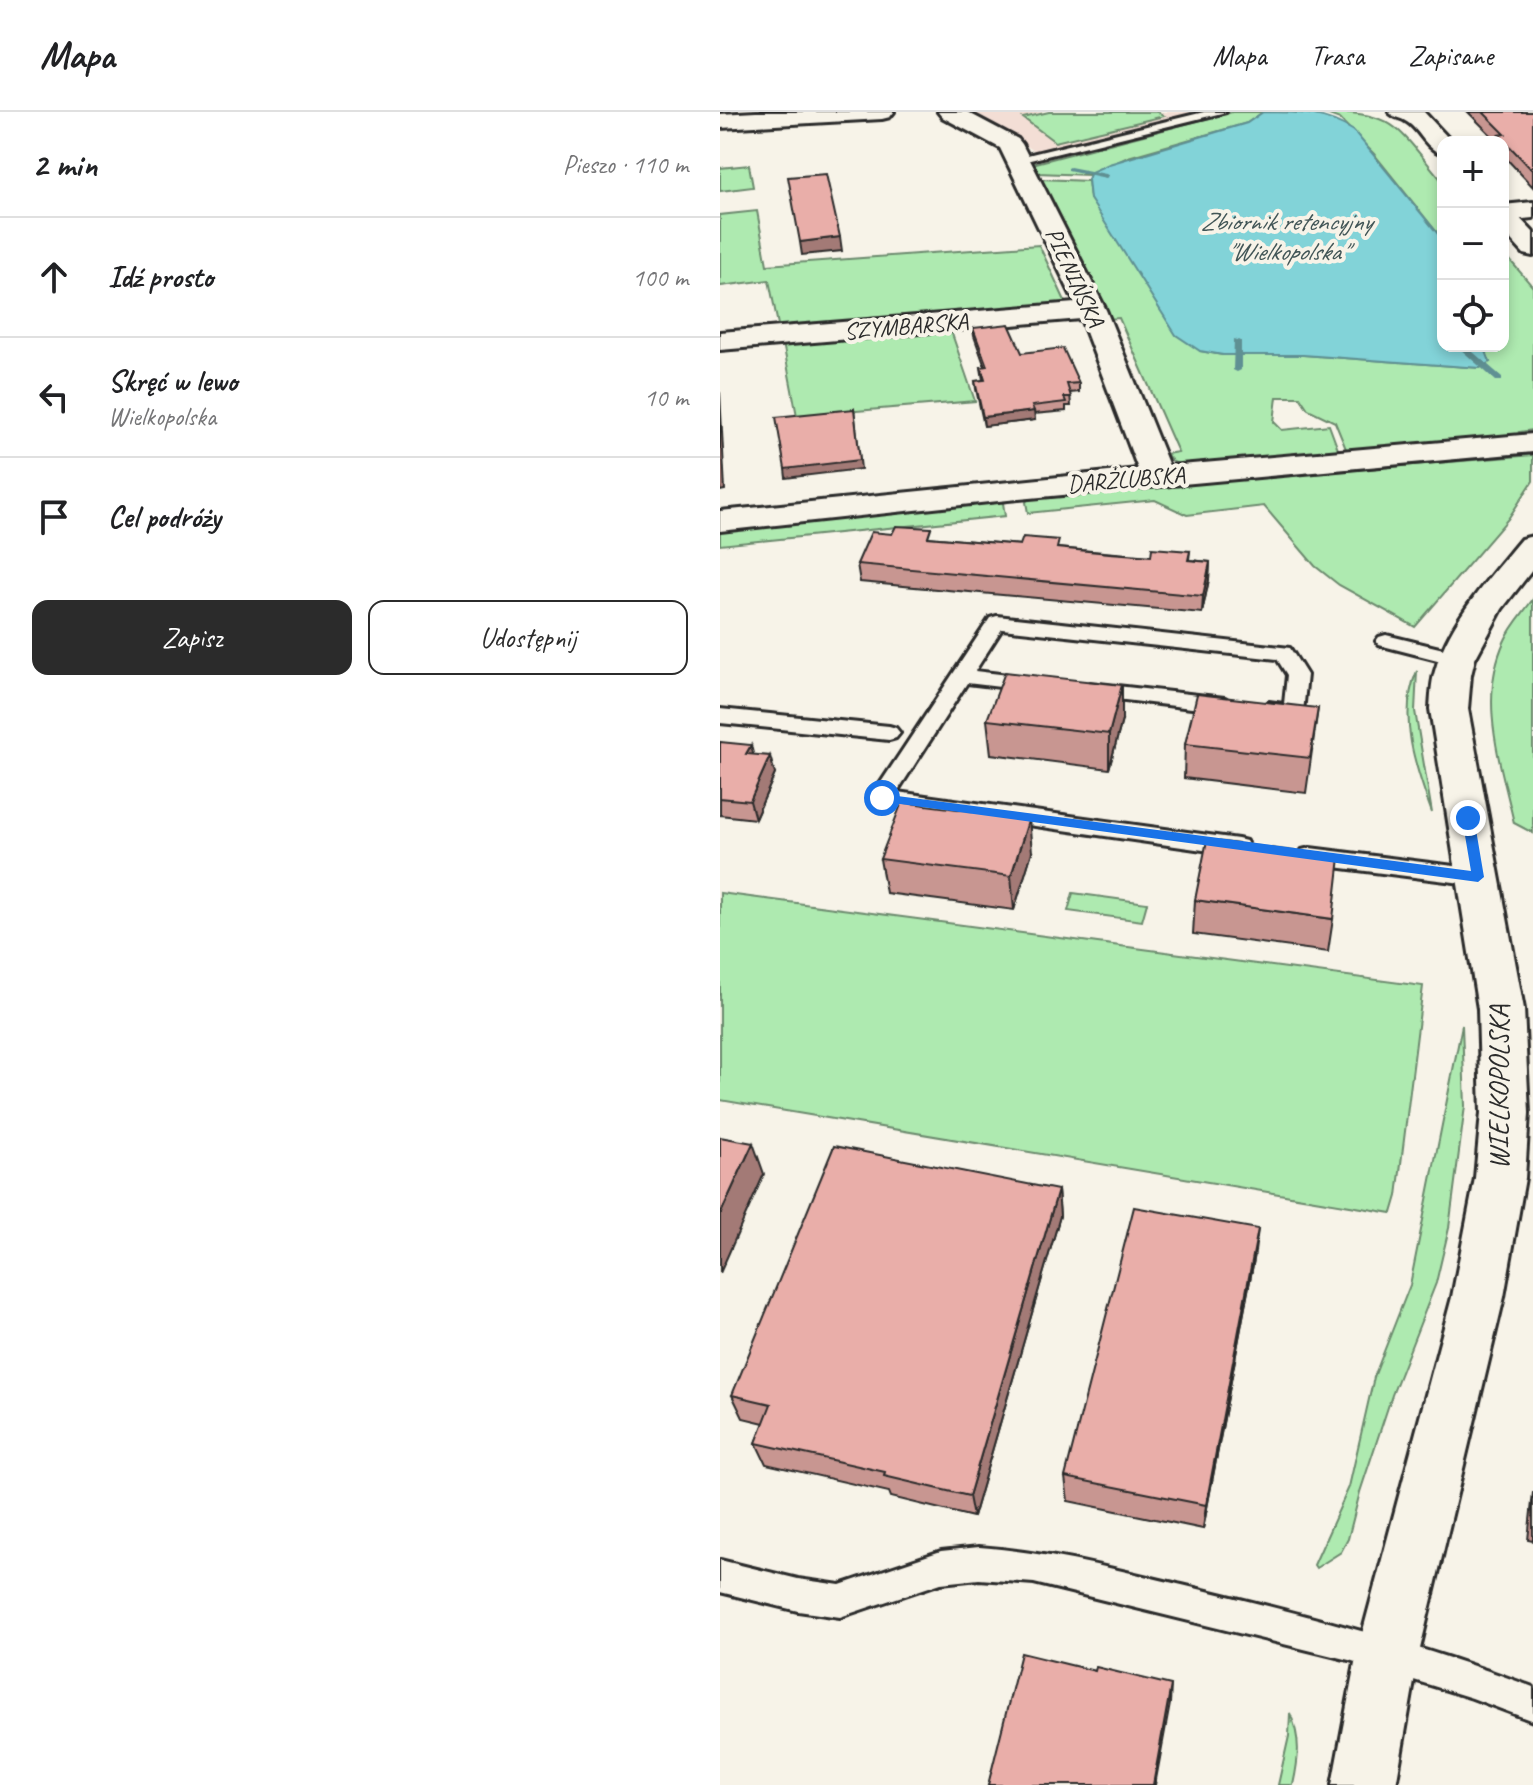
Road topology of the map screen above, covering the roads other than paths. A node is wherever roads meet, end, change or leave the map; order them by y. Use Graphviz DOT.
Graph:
graph roads {
  1 [pos="882,112"];
  2 [pos="950,112"];
  3 [pos="1220,112"];
  4 [pos="1448,112"];
  5 [pos="1408,114"];
  6 [pos="720,121"];
  7 [pos="1437,141"];
  8 [pos="1018,159"];
  9 [pos="1533,210"];
  10 [pos="1509,213"];
  11 [pos="1509,221"];
  12 [pos="1533,248"];
  13 [pos="1092,310"];
  14 [pos="720,341"];
  15 [pos="1533,443"];
  16 [pos="1157,476"];
  17 [pos="720,521"];
  18 [pos="1533,546"];
  19 [pos="1386,641"];
  20 [pos="1457,659"];
  21 [pos="962,676"];
  22 [pos="720,716"];
  23 [pos="889,733"];
  24 [pos="1478,877"];
  25 [pos="720,1576"];
  26 [pos="1388,1653"];
  27 [pos="1533,1704"];
  28 [pos="1364,1785"];
  1 -- 6 [label="street"];
  2 -- 8 [label="street, PIENIŃSKA"];
  3 -- 8 [label="lane"];
  4 -- 5 [label="street"];
  5 -- 7 [label="street"];
  8 -- 13 [label="street, PIENIŃSKA"];
  9 -- 10 [label="street"];
  11 -- 12 [label="street"];
  13 -- 14 [label="street, SZYMBARSKA"];
  13 -- 16 [label="street, PIENIŃSKA"];
  15 -- 16 [label="street, DARŻLUBSKA"];
  16 -- 17 [label="street, DARŻLUBSKA"];
  18 -- 20 [label="street, WIELKOPOLSKA"];
  19 -- 20 [label="lane"];
  20 -- 24 [label="street, WIELKOPOLSKA"];
  21 -- 21 [label="lane"];
  21 -- 24 [label="lane"];
  22 -- 23 [label="lane"];
  24 -- 26 [label="street, WIELKOPOLSKA"];
  25 -- 26 [label="lane"];
  26 -- 27 [label="lane"];
  26 -- 28 [label="street, WIELKOPOLSKA"];
}
